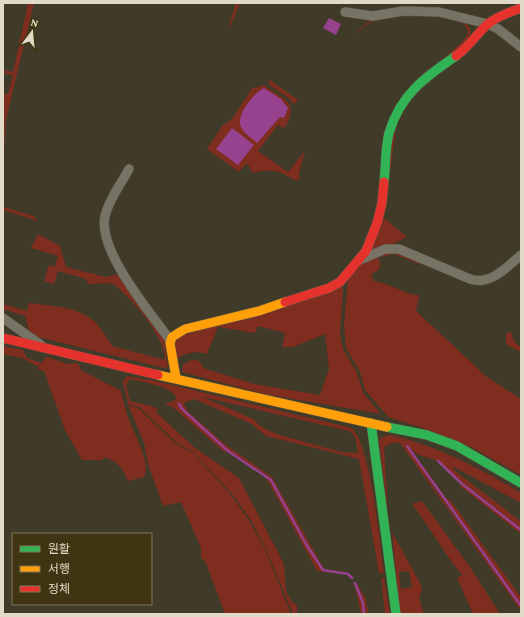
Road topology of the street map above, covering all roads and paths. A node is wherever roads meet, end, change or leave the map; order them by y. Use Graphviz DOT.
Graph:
graph roads {
  1 [pos="521,8"];
  2 [pos="345,12"];
  3 [pos="488,24"];
  4 [pos="521,46"];
  5 [pos="129,170"];
  6 [pos="521,255"];
  7 [pos="359,260"];
  8 [pos="3,318"];
  9 [pos="3,338"];
  10 [pos="170,340"];
  11 [pos="47,349"];
  12 [pos="176,378"];
  13 [pos="371,424"];
  14 [pos="521,483"];
  15 [pos="396,614"];
  1 -- 3 [label="street"];
  2 -- 3 [label="street"];
  3 -- 4 [label="street"];
  3 -- 7 [label="street"];
  5 -- 10 [label="street"];
  6 -- 7 [label="street"];
  7 -- 10 [label="street"];
  8 -- 11 [label="street"];
  9 -- 11 [label="street"];
  10 -- 12 [label="street"];
  11 -- 12 [label="street"];
  12 -- 13 [label="street"];
  13 -- 14 [label="street"];
  13 -- 15 [label="street"];
}
